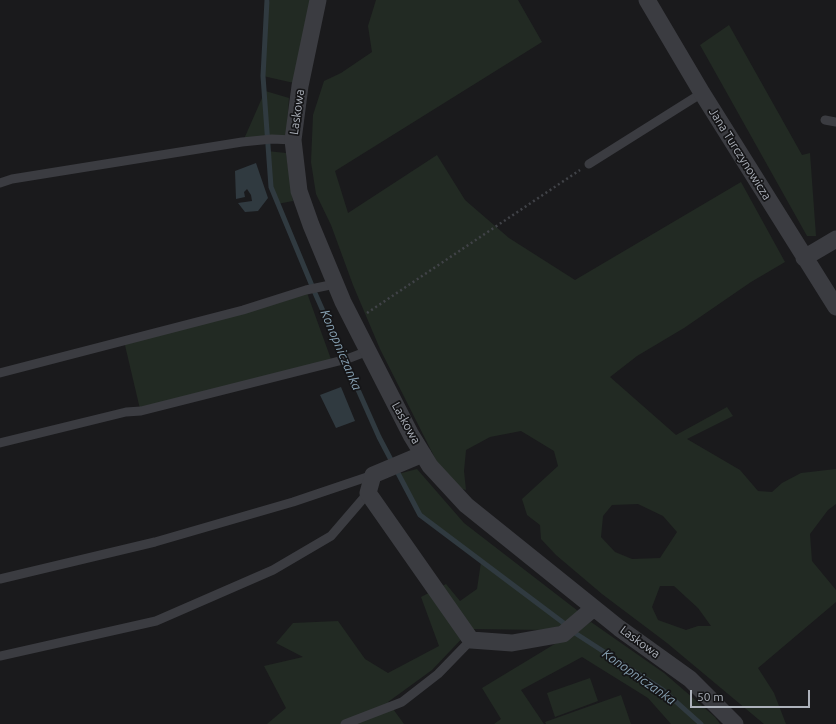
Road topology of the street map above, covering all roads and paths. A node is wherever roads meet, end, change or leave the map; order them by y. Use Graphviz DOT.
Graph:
graph roads {
  1 [pos="318,0"];
  2 [pos="647,0"];
  3 [pos="702,93"];
  4 [pos="825,120"];
  5 [pos="836,122"];
  6 [pos="293,140"];
  7 [pos="590,164"];
  8 [pos="0,183"];
  9 [pos="836,239"];
  10 [pos="804,258"];
  11 [pos="335,284"];
  12 [pos="836,307"];
  13 [pos="353,322"];
  14 [pos="368,352"];
  15 [pos="0,373"];
  16 [pos="0,443"];
  17 [pos="423,454"];
  18 [pos="373,475"];
  19 [pos="368,493"];
  20 [pos="0,579"];
  21 [pos="591,606"];
  22 [pos="471,640"];
  23 [pos="0,656"];
  24 [pos="345,724"];
  25 [pos="735,724"];
  1 -- 6 [label="street, Laskowa"];
  2 -- 3 [label="street, Jana Turczynowicza"];
  3 -- 7 [label="lane"];
  3 -- 10 [label="street, Jana Turczynowicza"];
  4 -- 5 [label="lane"];
  6 -- 8 [label="lane"];
  6 -- 11 [label="street, Laskowa"];
  7 -- 13 [label="path"];
  9 -- 10 [label="street"];
  10 -- 12 [label="street, Jana Turczynowicza"];
  11 -- 13 [label="street, Laskowa"];
  11 -- 15 [label="lane"];
  13 -- 14 [label="street, Laskowa"];
  14 -- 16 [label="lane"];
  14 -- 17 [label="street, Laskowa"];
  17 -- 18 [label="street"];
  17 -- 21 [label="street, Laskowa"];
  18 -- 19 [label="street"];
  18 -- 20 [label="lane"];
  19 -- 22 [label="street"];
  19 -- 23 [label="lane"];
  21 -- 22 [label="street"];
  21 -- 25 [label="street, Laskowa"];
  22 -- 24 [label="lane"];
}
